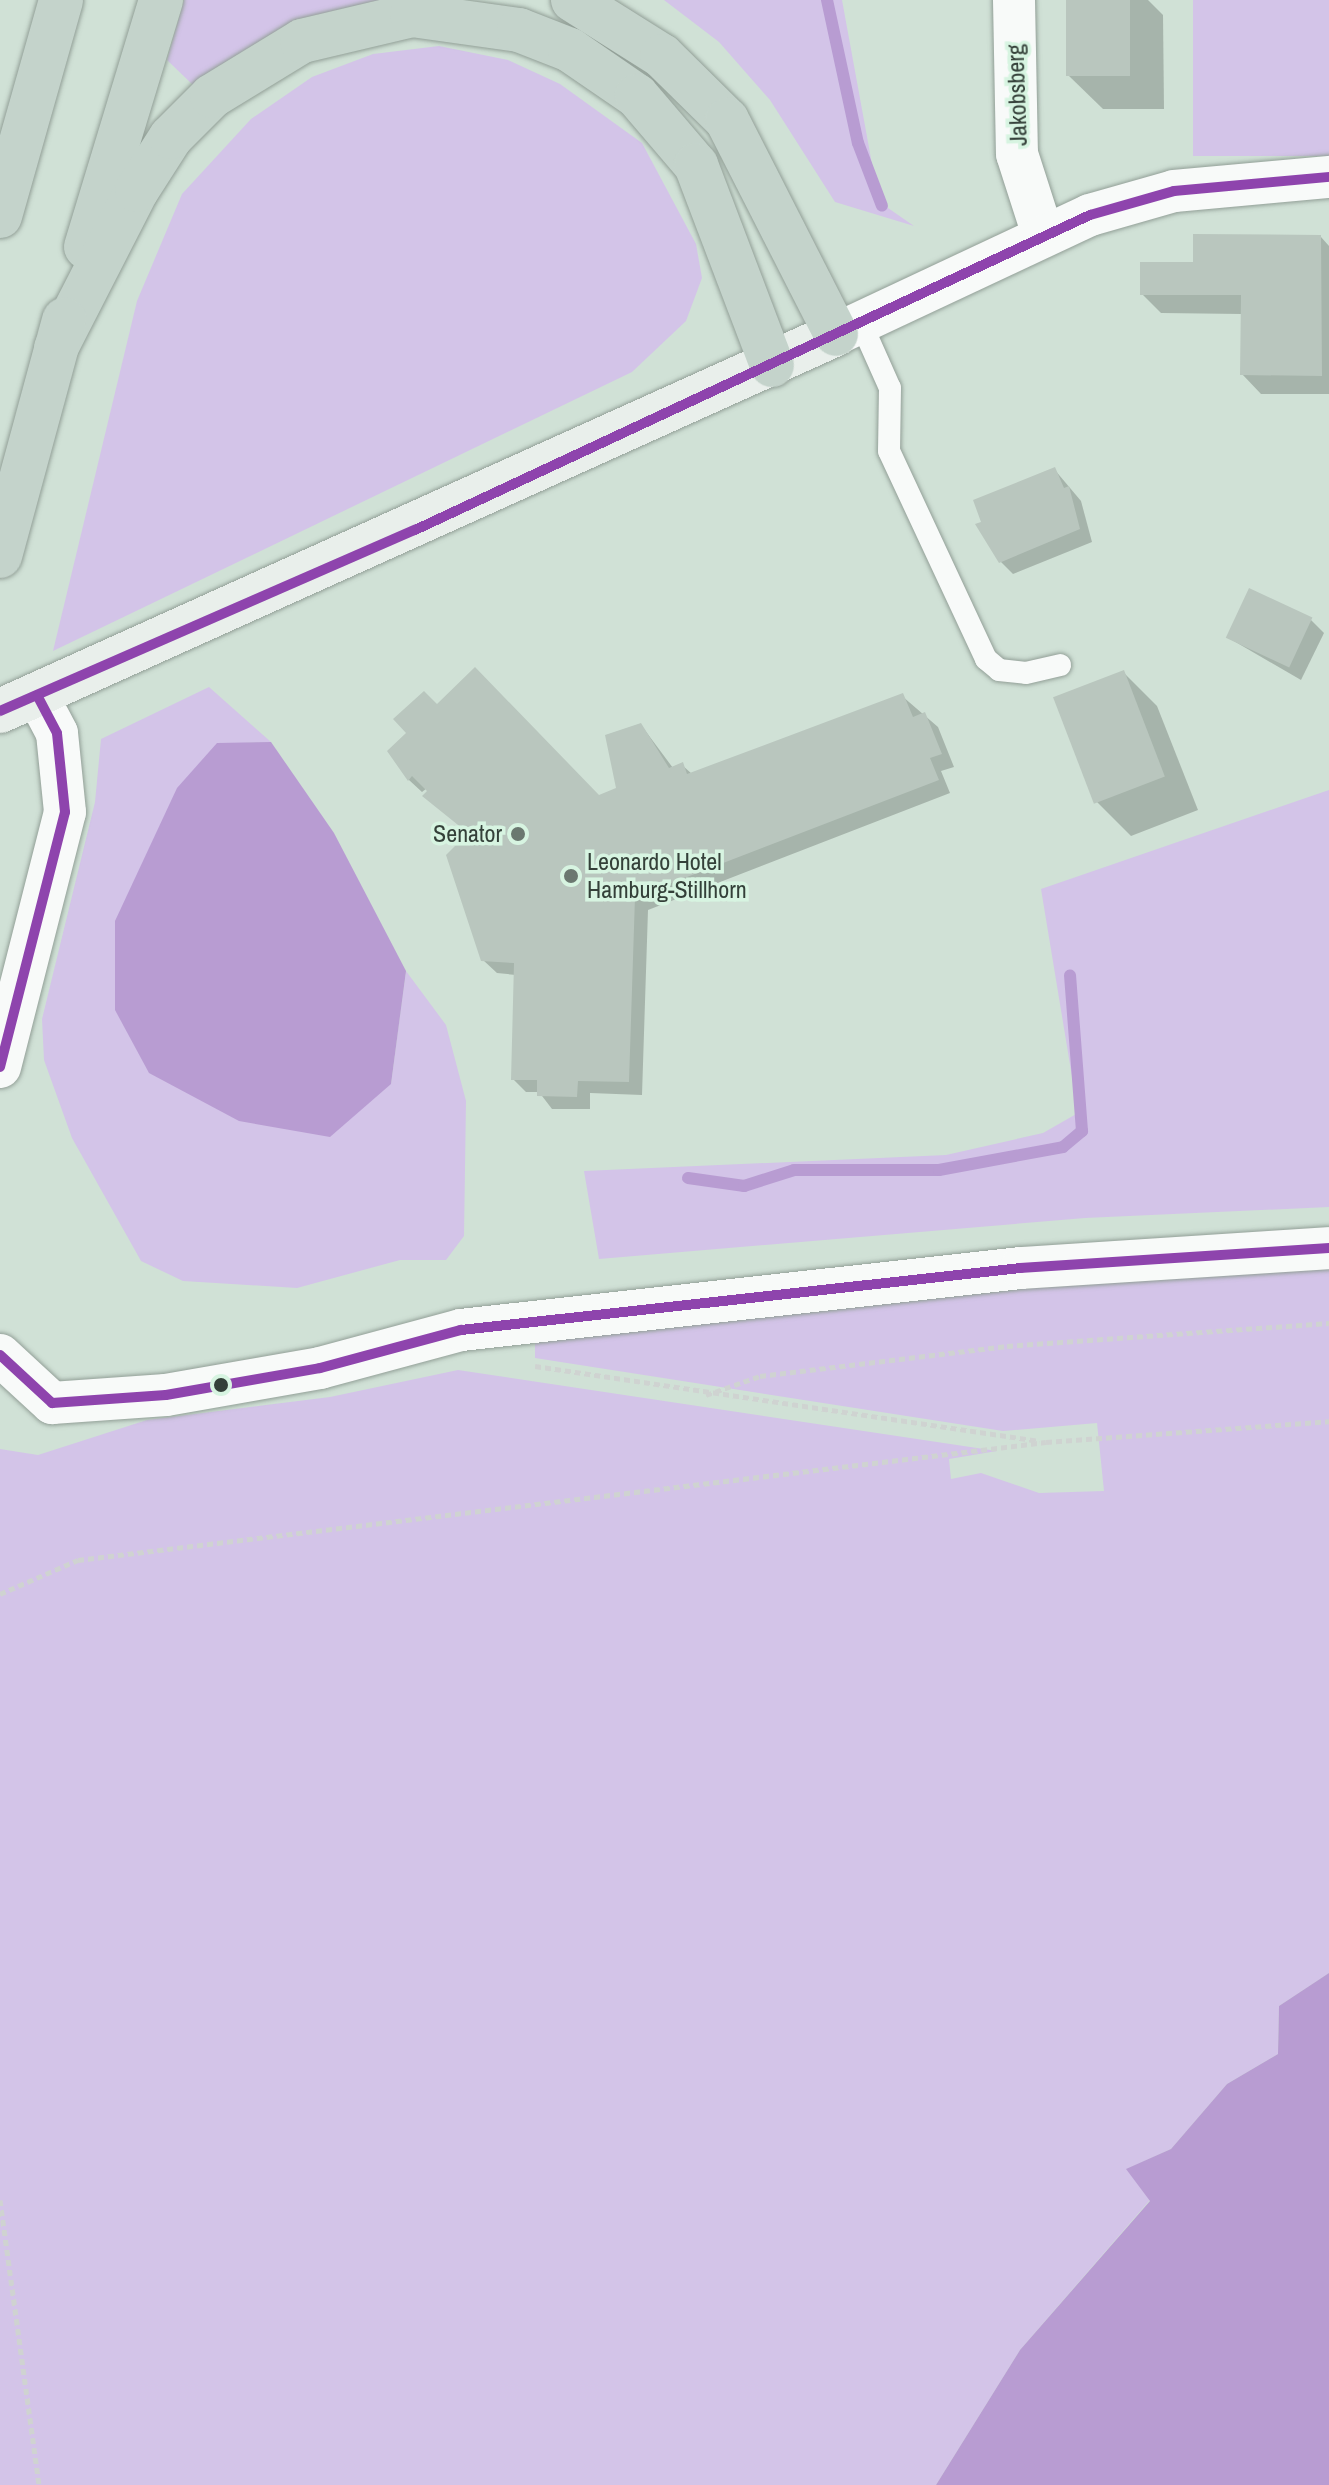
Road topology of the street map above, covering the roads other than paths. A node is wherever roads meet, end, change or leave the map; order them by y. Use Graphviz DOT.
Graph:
graph roads {
  1 [pos="61,0"];
  2 [pos="161,0"];
  3 [pos="573,0"];
  4 [pos="1014,0"];
  5 [pos="1329,177"];
  6 [pos="0,216"];
  7 [pos="1043,235"];
  8 [pos="848,328"];
  9 [pos="56,348"];
  10 [pos="772,365"];
  11 [pos="0,556"];
  12 [pos="1060,665"];
  13 [pos="19,704"];
  14 [pos="0,1067"];
  15 [pos="1329,1248"];
  16 [pos="0,1355"];
  1 -- 6 [label="highway"];
  2 -- 9 [label="highway"];
  3 -- 8 [label="highway"];
  4 -- 7 [label="street, Jakobsberg"];
  5 -- 7 [label="street"];
  7 -- 8 [label="street"];
  8 -- 10 [label="main road"];
  8 -- 12 [label="lane"];
  9 -- 10 [label="highway"];
  9 -- 11 [label="highway"];
  10 -- 13 [label="main road"];
  13 -- 14 [label="street"];
  15 -- 16 [label="street"];
}
